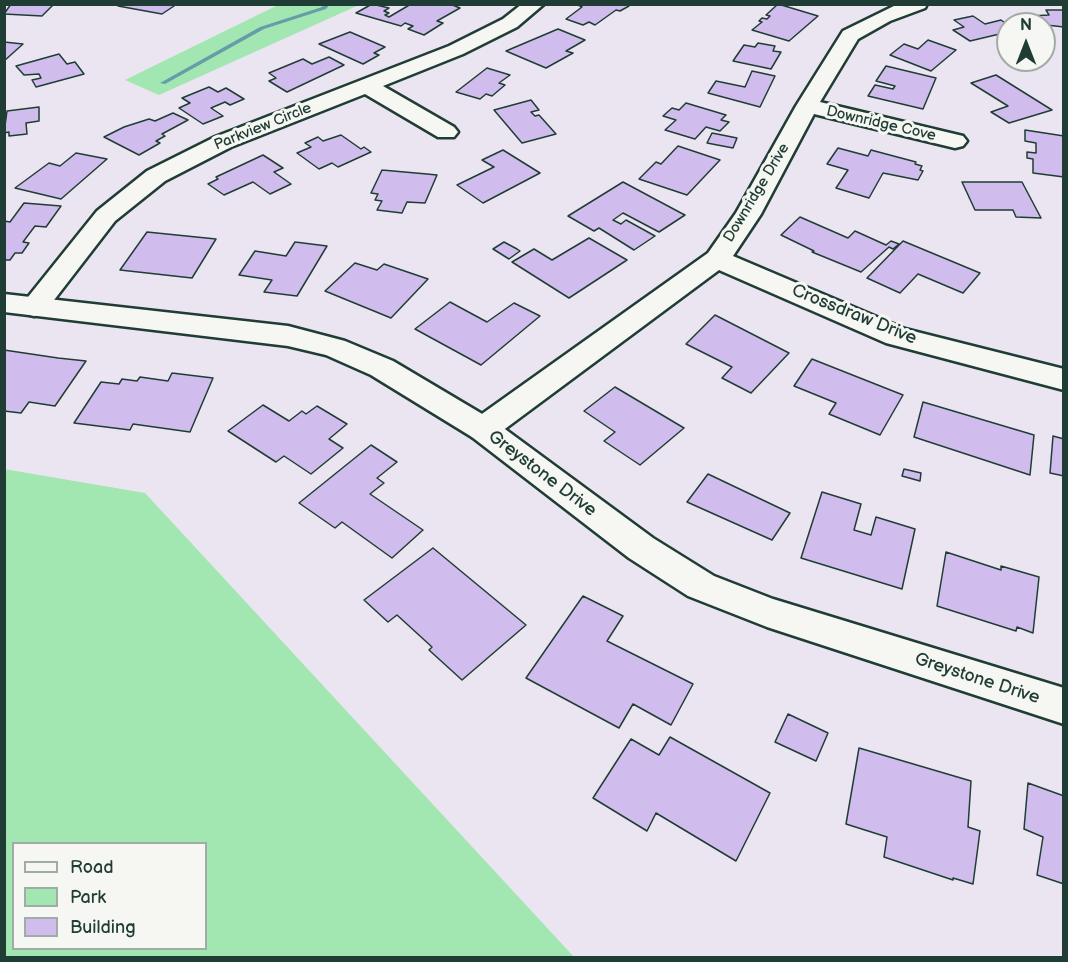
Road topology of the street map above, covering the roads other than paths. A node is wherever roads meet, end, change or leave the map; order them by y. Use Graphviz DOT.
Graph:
graph roads {
  1 [pos="535,4"];
  2 [pos="918,4"];
  3 [pos="367,86"];
  4 [pos="807,106"];
  5 [pos="446,132"];
  6 [pos="955,141"];
  7 [pos="717,259"];
  8 [pos="19,305"];
  9 [pos="1064,380"];
  10 [pos="483,429"];
  11 [pos="1064,706"];
  1 -- 3 [label="street, Parkview Circle"];
  2 -- 4 [label="street, Downridge Drive"];
  3 -- 5 [label="street"];
  3 -- 8 [label="street, Parkview Circle"];
  4 -- 6 [label="street, Downridge Cove"];
  4 -- 7 [label="street, Downridge Drive"];
  7 -- 9 [label="street, Crossdraw Drive"];
  7 -- 10 [label="street, Downridge Drive"];
  8 -- 10 [label="street, Greystone Drive"];
  10 -- 11 [label="street, Greystone Drive"];
}
